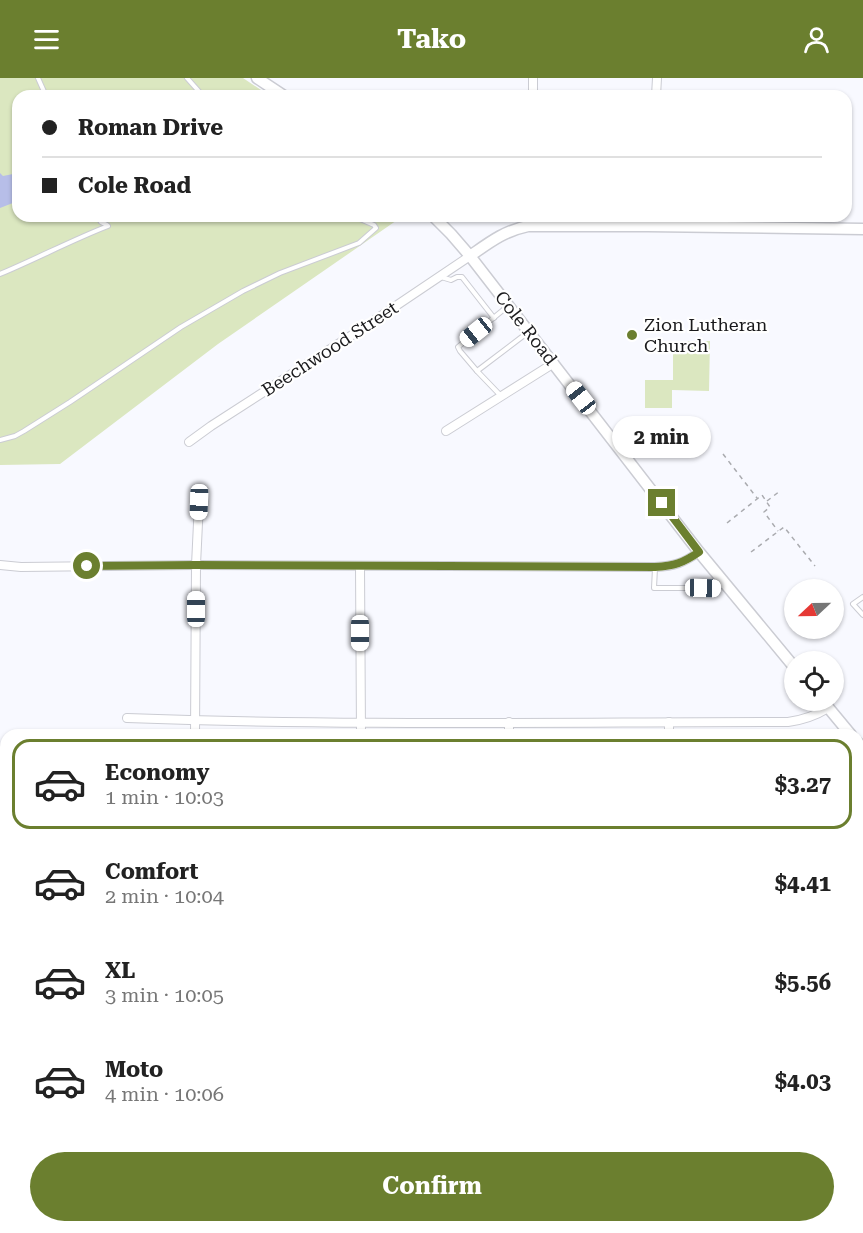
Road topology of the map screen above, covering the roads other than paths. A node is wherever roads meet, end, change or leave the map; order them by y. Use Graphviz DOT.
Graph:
graph roads {
  1 [pos="187,78"];
  2 [pos="257,78"];
  3 [pos="198,90"];
  4 [pos="275,90"];
  5 [pos="101,222"];
  6 [pos="367,222"];
  7 [pos="439,222"];
  8 [pos="526,222"];
  9 [pos="675,222"];
  10 [pos="863,229"];
  11 [pos="470,256"];
  12 [pos="0,274"];
  13 [pos="440,276"];
  14 [pos="508,306"];
  15 [pos="494,318"];
  16 [pos="529,332"];
  17 [pos="554,363"];
  18 [pos="477,371"];
  19 [pos="501,397"];
  20 [pos="446,431"];
  21 [pos="0,440"];
  22 [pos="189,442"];
  23 [pos="199,502"];
  24 [pos="699,552"];
  25 [pos="196,565"];
  26 [pos="0,566"];
  27 [pos="360,566"];
  28 [pos="655,567"];
  29 [pos="725,583"];
  30 [pos="863,597"];
  31 [pos="863,615"];
  32 [pos="784,655"];
  33 [pos="820,711"];
  34 [pos="831,711"];
  35 [pos="127,718"];
  36 [pos="195,721"];
  37 [pos="361,722"];
  38 [pos="509,722"];
  39 [pos="669,722"];
  40 [pos="195,729"];
  41 [pos="361,729"];
  42 [pos="509,729"];
  43 [pos="669,729"];
  44 [pos="846,729"];
  1 -- 3 [label="lane"];
  2 -- 4 [label="street"];
  5 -- 12 [label="lane"];
  6 -- 21 [label="lane"];
  7 -- 11 [label="street, Cole Road"];
  8 -- 11 [label="street"];
  9 -- 10 [label="street"];
  11 -- 13 [label="street, Beechwood Street"];
  11 -- 14 [label="street, Cole Road"];
  13 -- 15 [label="lane"];
  13 -- 22 [label="street, Beechwood Street"];
  14 -- 15 [label="lane"];
  14 -- 16 [label="street, Cole Road"];
  15 -- 18 [label="lane"];
  16 -- 17 [label="street, Cole Road"];
  16 -- 18 [label="lane"];
  17 -- 19 [label="street"];
  17 -- 24 [label="street, Cole Road"];
  18 -- 19 [label="lane"];
  19 -- 20 [label="street"];
  23 -- 25 [label="street"];
  24 -- 28 [label="street"];
  24 -- 29 [label="street, Cole Road"];
  25 -- 26 [label="street"];
  25 -- 27 [label="street"];
  25 -- 36 [label="street"];
  27 -- 28 [label="street"];
  27 -- 37 [label="street"];
  28 -- 29 [label="lane"];
  29 -- 32 [label="street, Cole Road"];
  30 -- 31 [label="lane"];
  33 -- 39 [label="street"];
  34 -- 44 [label="street"];
  35 -- 36 [label="street"];
  36 -- 37 [label="street"];
  36 -- 40 [label="street"];
  37 -- 38 [label="street"];
  37 -- 41 [label="street"];
  38 -- 39 [label="street"];
  38 -- 42 [label="street"];
  39 -- 43 [label="street"];
}
